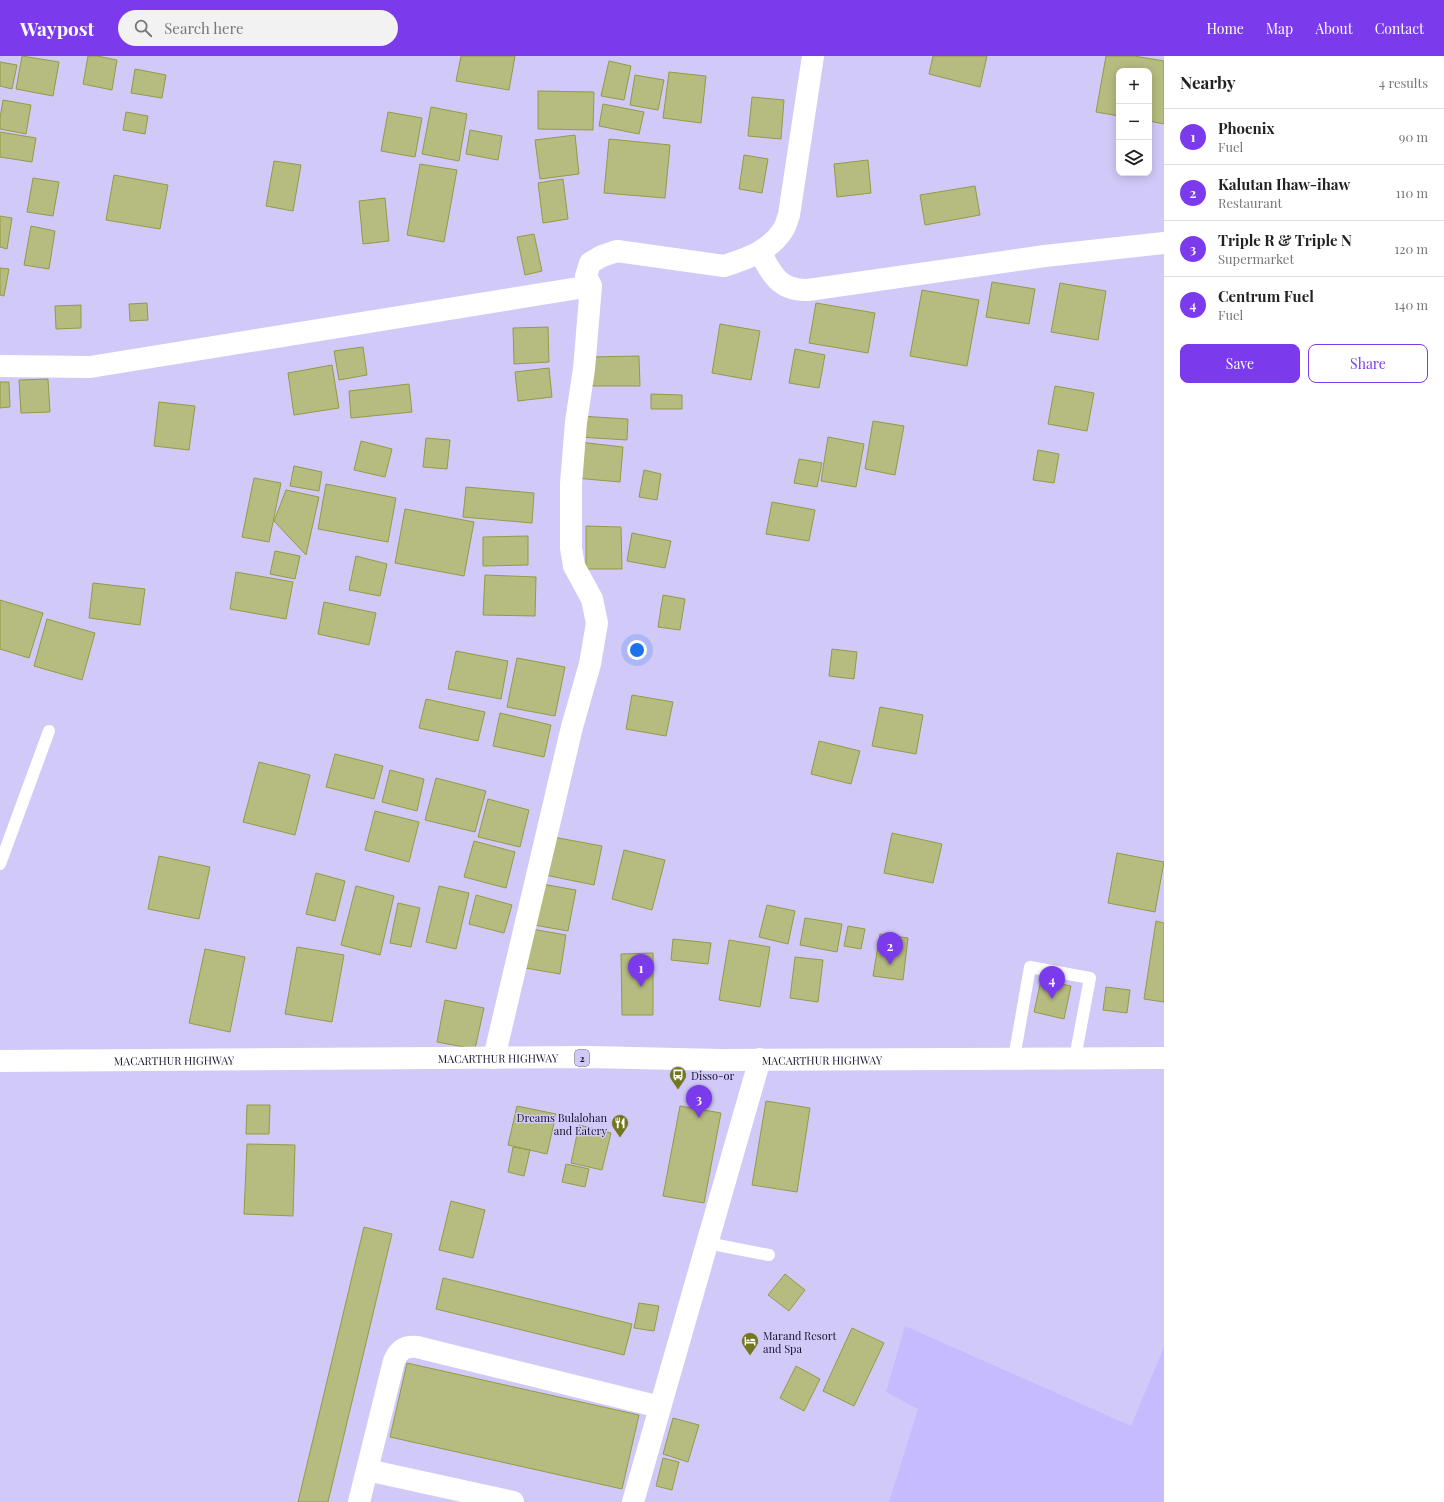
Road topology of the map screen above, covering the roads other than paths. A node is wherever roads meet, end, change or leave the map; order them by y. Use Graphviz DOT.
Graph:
graph roads {
  1 [pos="812,56"];
  2 [pos="1164,243"];
  3 [pos="760,252"];
  4 [pos="591,286"];
  5 [pos="0,366"];
  6 [pos="49,731"];
  7 [pos="0,864"];
  8 [pos="494,1058"];
  9 [pos="1014,1058"];
  10 [pos="1075,1058"];
  11 [pos="1164,1058"];
  12 [pos="760,1059"];
  13 [pos="0,1061"];
  14 [pos="707,1243"];
  15 [pos="769,1256"];
  16 [pos="660,1407"];
  17 [pos="367,1470"];
  18 [pos="359,1502"];
  19 [pos="514,1502"];
  20 [pos="633,1502"];
  1 -- 3 [label="main road"];
  2 -- 3 [label="main road"];
  3 -- 4 [label="main road"];
  4 -- 5 [label="main road"];
  4 -- 8 [label="main road"];
  6 -- 7 [label="lane"];
  8 -- 12 [label="main road, MACARTHUR HIGHWAY / 2"];
  8 -- 13 [label="main road, MACARTHUR HIGHWAY / 2"];
  9 -- 10 [label="main road, MACARTHUR HIGHWAY / 2"];
  9 -- 10 [label="lane"];
  9 -- 12 [label="main road, MACARTHUR HIGHWAY / 2"];
  10 -- 11 [label="main road, MACARTHUR HIGHWAY / 2"];
  12 -- 14 [label="main road"];
  14 -- 15 [label="lane"];
  14 -- 16 [label="main road"];
  16 -- 17 [label="main road"];
  16 -- 20 [label="main road"];
  17 -- 18 [label="main road"];
  17 -- 19 [label="main road"];
}
